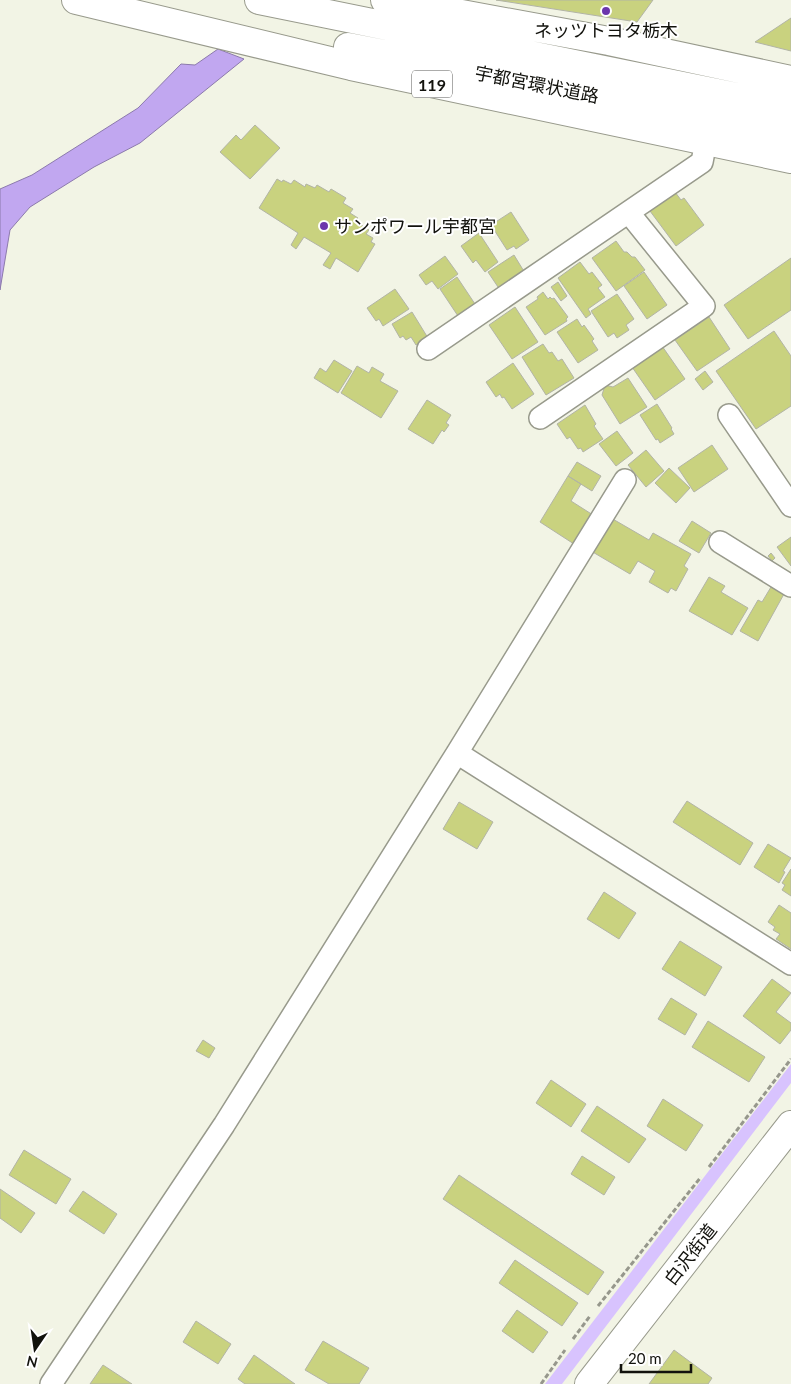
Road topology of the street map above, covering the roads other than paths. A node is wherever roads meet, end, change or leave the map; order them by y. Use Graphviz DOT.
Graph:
graph roads {
  1 [pos="76,0"];
  2 [pos="106,0"];
  3 [pos="259,0"];
  4 [pos="386,0"];
  5 [pos="791,80"];
  6 [pos="791,108"];
  7 [pos="791,133"];
  8 [pos="706,141"];
  9 [pos="791,159"];
  10 [pos="629,213"];
  11 [pos="428,349"];
  12 [pos="729,415"];
  13 [pos="540,418"];
  14 [pos="625,480"];
  15 [pos="791,506"];
  16 [pos="720,542"];
  17 [pos="791,586"];
  18 [pos="457,753"];
  19 [pos="791,964"];
  20 [pos="791,1125"];
  21 [pos="51,1384"];
  22 [pos="589,1384"];
  1 -- 8 [label="main road, 119"];
  2 -- 7 [label="main road, 宇都宮環状道路 / 119"];
  3 -- 6 [label="main road, 宇都宮環状道路"];
  4 -- 5 [label="main road"];
  8 -- 9 [label="main road, 119"];
  8 -- 10 [label="street"];
  10 -- 11 [label="street"];
  10 -- 13 [label="street"];
  12 -- 15 [label="street"];
  14 -- 18 [label="street"];
  16 -- 17 [label="street"];
  18 -- 19 [label="street"];
  18 -- 21 [label="street"];
  20 -- 22 [label="main road, 白沢街道"];
}
